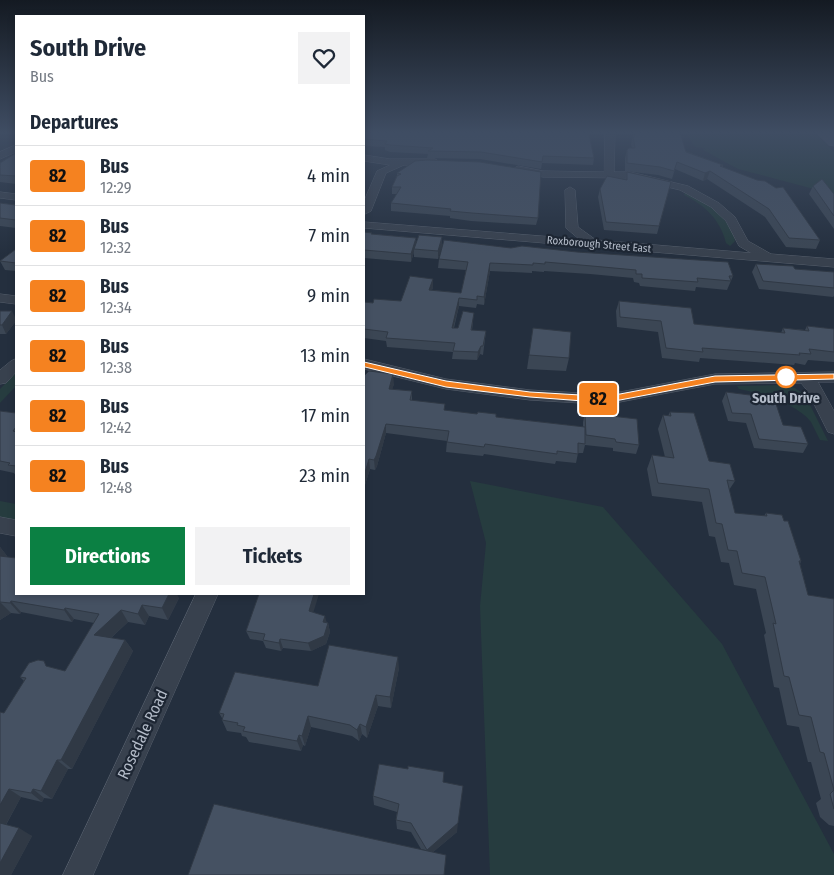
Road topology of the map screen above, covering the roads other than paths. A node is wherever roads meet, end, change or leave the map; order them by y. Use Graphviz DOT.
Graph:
graph roads {
  1 [pos="381,173"];
  2 [pos="537,173"];
  3 [pos="543,174"];
  4 [pos="610,174"];
  5 [pos="592,176"];
  6 [pos="570,190"];
  7 [pos="0,195"];
  8 [pos="15,197"];
  9 [pos="365,209"];
  10 [pos="365,212"];
  11 [pos="365,225"];
  12 [pos="380,226"];
  13 [pos="572,228"];
  14 [pos="555,240"];
  15 [pos="743,243"];
  16 [pos="593,244"];
  17 [pos="724,254"];
  18 [pos="770,258"];
  19 [pos="834,263"];
  20 [pos="0,298"];
  21 [pos="15,300"];
  22 [pos="365,364"];
  23 [pos="15,365"];
  24 [pos="805,377"];
  25 [pos="834,377"];
  26 [pos="0,379"];
  27 [pos="834,428"];
  28 [pos="0,525"];
  29 [pos="15,528"];
  30 [pos="207,595"];
  31 [pos="78,875"];
  1 -- 9 [label="street"];
  2 -- 3 [label="street"];
  3 -- 5 [label="street"];
  3 -- 6 [label="street"];
  4 -- 5 [label="street"];
  4 -- 15 [label="street"];
  5 -- 6 [label="street"];
  6 -- 13 [label="street"];
  7 -- 8 [label="street"];
  10 -- 12 [label="street"];
  11 -- 12 [label="street, Roxborough Street East"];
  12 -- 14 [label="street, Roxborough Street East"];
  13 -- 14 [label="street"];
  13 -- 16 [label="street"];
  14 -- 16 [label="street, Roxborough Street East"];
  15 -- 17 [label="street"];
  15 -- 18 [label="street"];
  16 -- 17 [label="street, Roxborough Street East"];
  17 -- 18 [label="street, Roxborough Street East"];
  18 -- 19 [label="street, Roxborough Street East"];
  20 -- 21 [label="street"];
  22 -- 24 [label="street"];
  23 -- 26 [label="street"];
  24 -- 25 [label="street"];
  24 -- 27 [label="street"];
  28 -- 29 [label="street"];
  30 -- 31 [label="street, Rosedale Road"];
}
